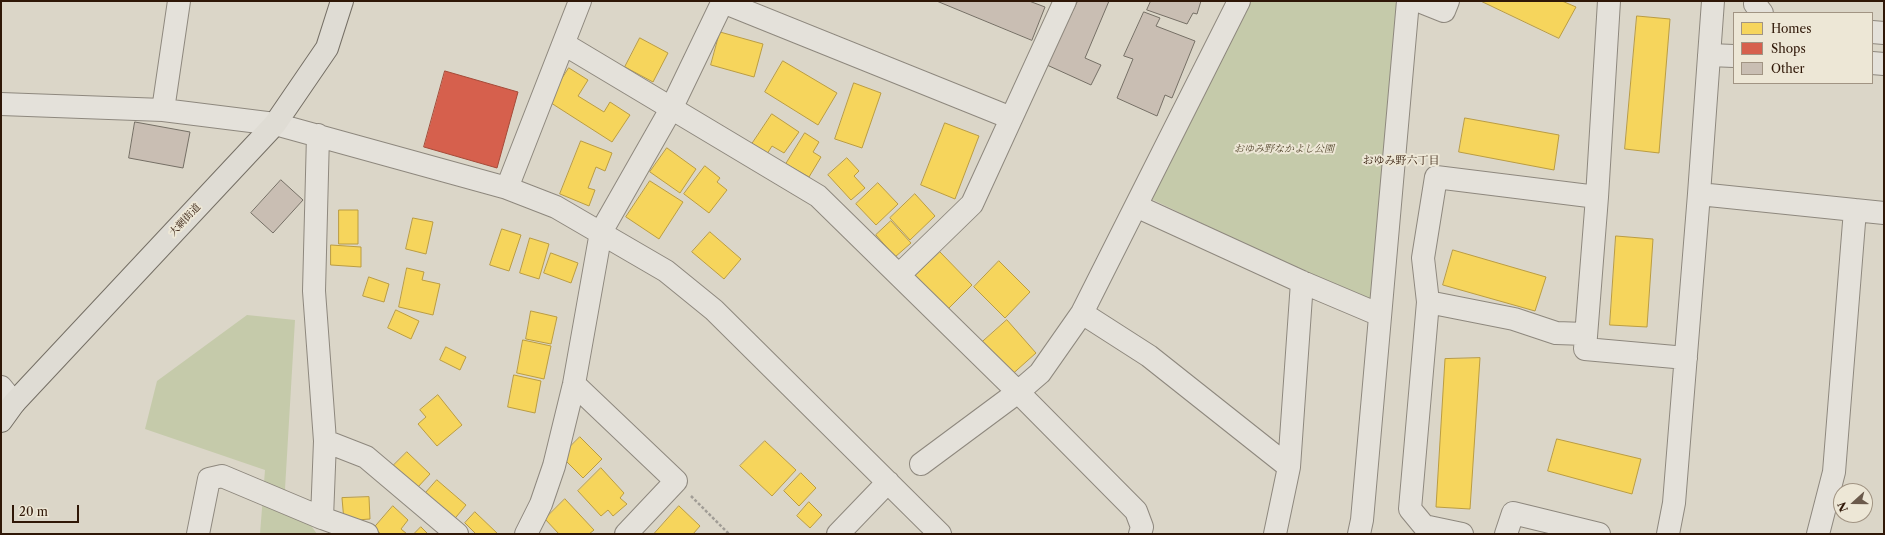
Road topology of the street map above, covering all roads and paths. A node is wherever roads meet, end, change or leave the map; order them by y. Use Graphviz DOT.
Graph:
graph roads {
  1 [pos="179,1"];
  2 [pos="342,1"];
  3 [pos="580,1"];
  4 [pos="723,1"];
  5 [pos="1065,1"];
  6 [pos="1239,1"];
  7 [pos="1408,1"];
  8 [pos="1419,1"];
  9 [pos="1448,1"];
  10 [pos="1609,1"];
  11 [pos="1713,1"];
  12 [pos="1756,1"];
  13 [pos="1761,12"];
  14 [pos="1873,32"];
  15 [pos="1884,33"];
  16 [pos="564,44"];
  17 [pos="1709,55"];
  18 [pos="1733,56"];
  19 [pos="1873,64"];
  20 [pos="1884,64"];
  21 [pos="1,104"];
  22 [pos="671,109"];
  23 [pos="163,110"];
  24 [pos="1011,118"];
  25 [pos="274,124"];
  26 [pos="318,135"];
  27 [pos="507,188"];
  28 [pos="1699,194"];
  29 [pos="1597,197"];
  30 [pos="1136,206"];
  31 [pos="1855,210"];
  32 [pos="1884,214"];
  33 [pos="601,232"];
  34 [pos="899,275"];
  35 [pos="1302,282"];
  36 [pos="1428,302"];
  37 [pos="1082,313"];
  38 [pos="1380,315"];
  39 [pos="1586,334"];
  40 [pos="1686,358"];
  41 [pos="574,384"];
  42 [pos="1018,392"];
  43 [pos="7,395"];
  44 [pos="1,421"];
  45 [pos="325,441"];
  46 [pos="921,464"];
  47 [pos="1288,467"];
  48 [pos="676,481"];
  49 [pos="888,482"];
  50 [pos="322,518"];
  51 [pos="198,534"];
  52 [pos="368,534"];
  53 [pos="457,534"];
  54 [pos="526,534"];
  55 [pos="626,534"];
  56 [pos="729,534"];
  57 [pos="838,534"];
  58 [pos="940,534"];
  59 [pos="1140,534"];
  60 [pos="1275,534"];
  61 [pos="1359,534"];
  62 [pos="1462,534"];
  63 [pos="1506,534"];
  64 [pos="1599,534"];
  65 [pos="1668,534"];
  66 [pos="1818,534"];
  1 -- 23 [label="street"];
  2 -- 25 [label="main road, 大網街道"];
  3 -- 16 [label="street"];
  4 -- 22 [label="street"];
  4 -- 24 [label="street"];
  5 -- 24 [label="street"];
  6 -- 30 [label="street"];
  7 -- 38 [label="street"];
  8 -- 9 [label="street"];
  10 -- 29 [label="street"];
  11 -- 17 [label="street"];
  12 -- 13 [label="street"];
  14 -- 15 [label="street"];
  16 -- 22 [label="street"];
  16 -- 27 [label="street"];
  17 -- 18 [label="street"];
  17 -- 28 [label="street"];
  19 -- 20 [label="street"];
  21 -- 23 [label="street"];
  22 -- 33 [label="street"];
  22 -- 34 [label="street"];
  23 -- 25 [label="street"];
  24 -- 34 [label="street"];
  25 -- 26 [label="street"];
  25 -- 43 [label="main road, 大網街道"];
  26 -- 27 [label="street"];
  26 -- 45 [label="street"];
  27 -- 33 [label="street"];
  28 -- 31 [label="street"];
  28 -- 40 [label="street"];
  29 -- 36 [label="street"];
  29 -- 39 [label="street"];
  30 -- 35 [label="street"];
  30 -- 37 [label="street"];
  31 -- 32 [label="street"];
  31 -- 66 [label="street"];
  33 -- 41 [label="street"];
  33 -- 49 [label="street"];
  34 -- 42 [label="street"];
  35 -- 38 [label="street"];
  35 -- 47 [label="street"];
  36 -- 39 [label="street"];
  36 -- 62 [label="street"];
  37 -- 42 [label="street"];
  37 -- 47 [label="street"];
  38 -- 61 [label="street"];
  39 -- 40 [label="street"];
  40 -- 65 [label="street"];
  41 -- 48 [label="street"];
  41 -- 54 [label="street"];
  42 -- 46 [label="street"];
  42 -- 59 [label="street"];
  43 -- 44 [label="main road, 大網街道"];
  45 -- 50 [label="street"];
  45 -- 53 [label="street"];
  47 -- 60 [label="street"];
  48 -- 55 [label="street"];
  48 -- 56 [label="path"];
  49 -- 57 [label="street"];
  49 -- 58 [label="street"];
  50 -- 51 [label="street"];
  50 -- 52 [label="street"];
  63 -- 64 [label="street"];
}
